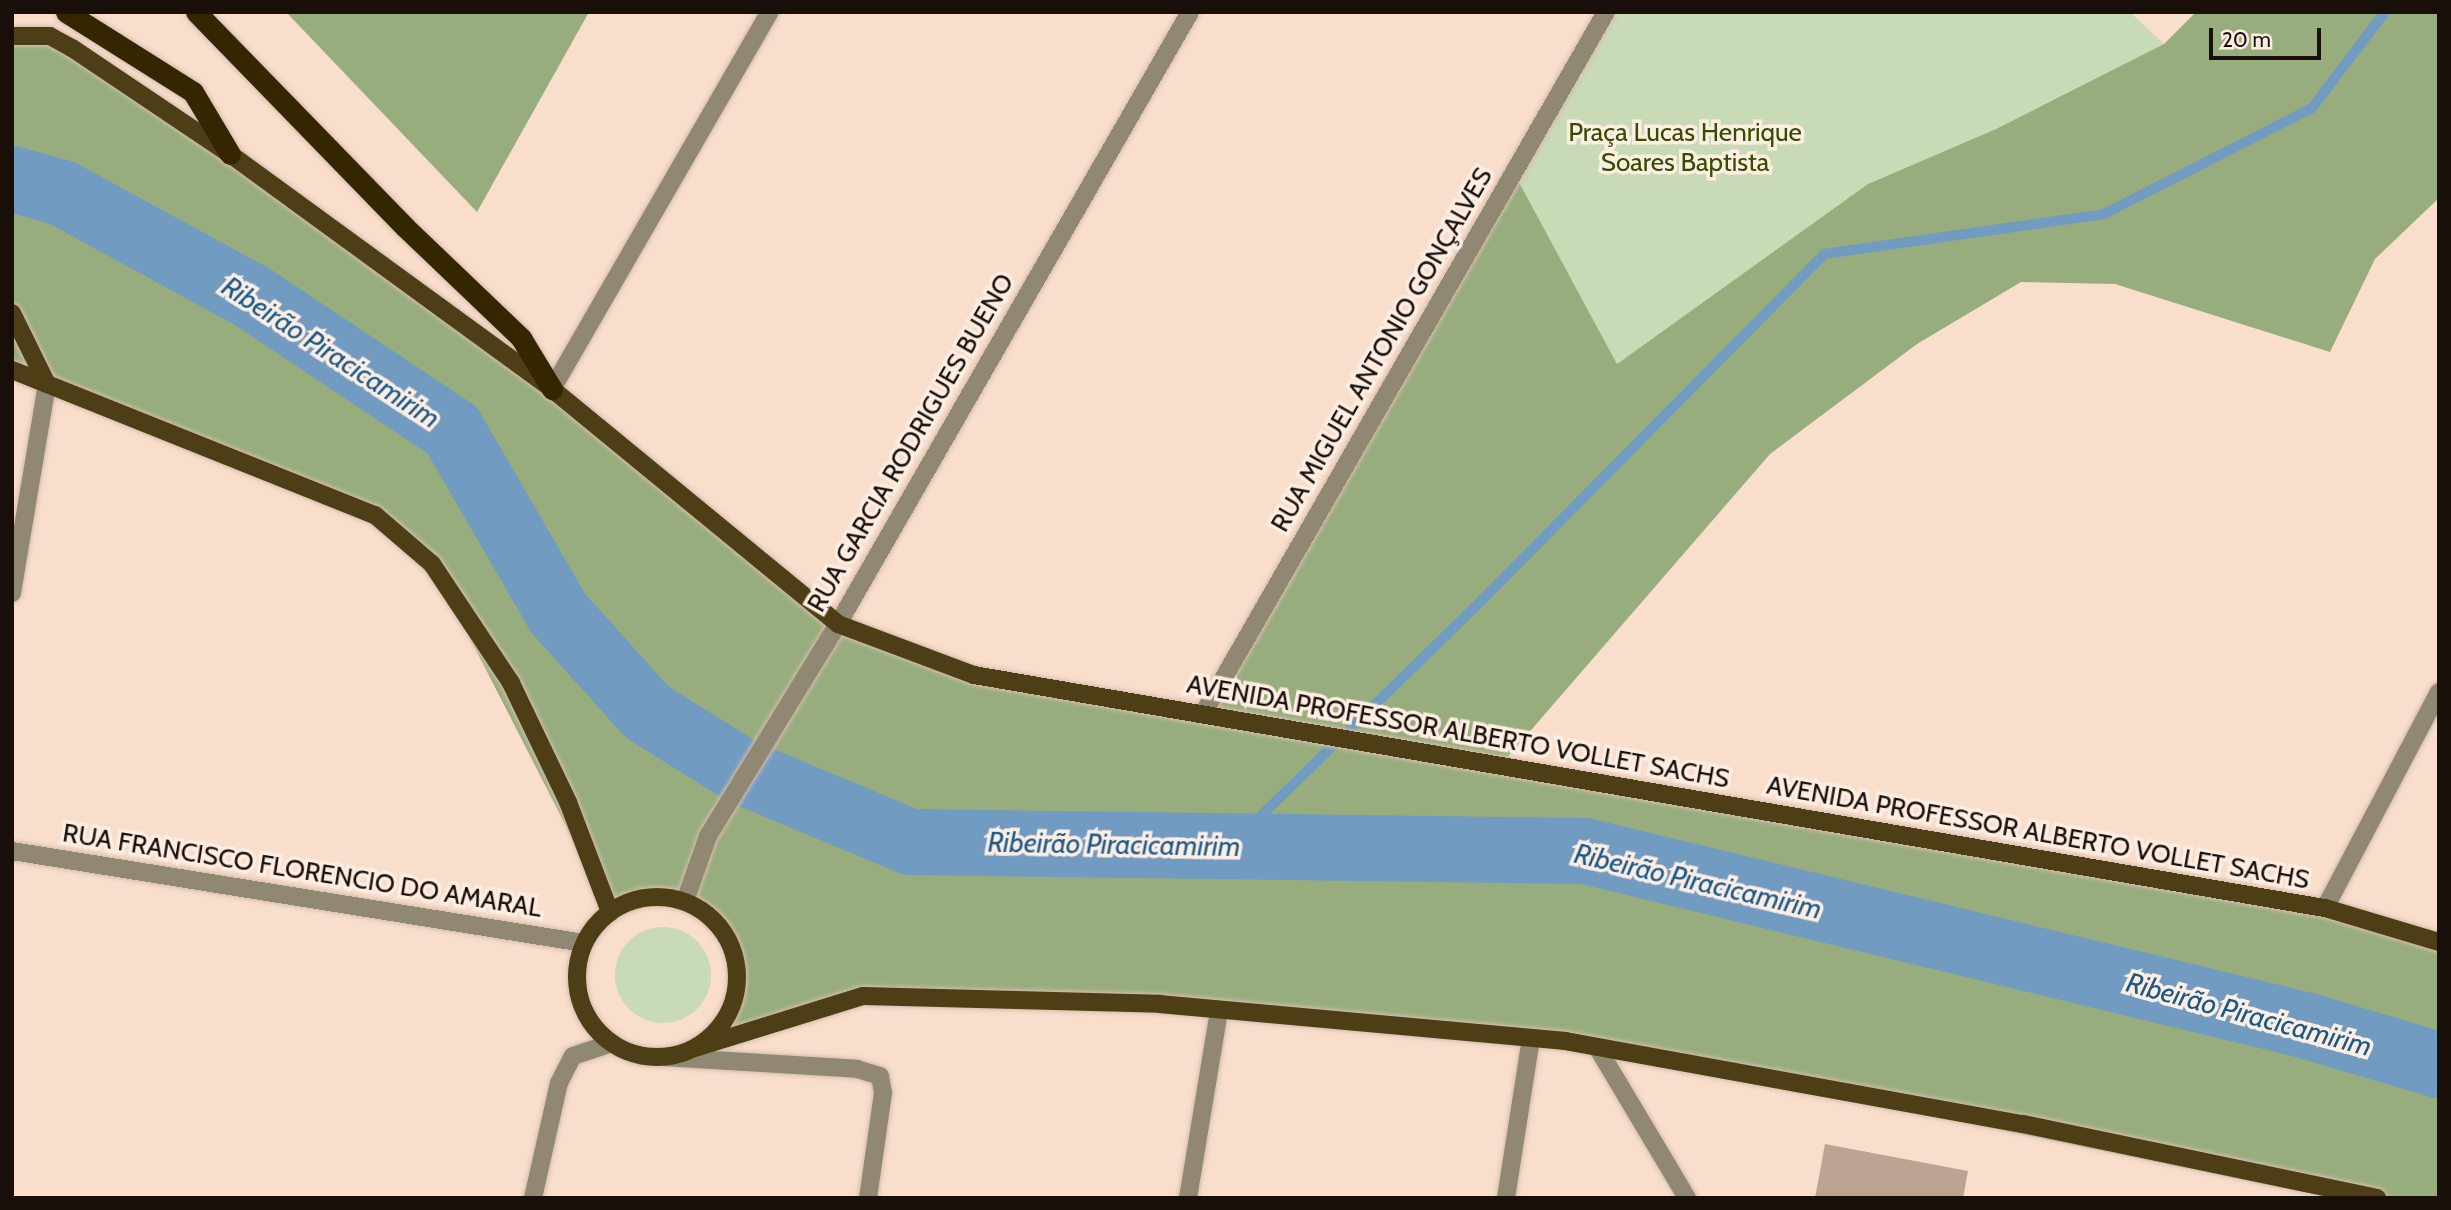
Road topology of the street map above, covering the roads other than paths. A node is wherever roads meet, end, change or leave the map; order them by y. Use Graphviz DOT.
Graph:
graph roads {
  1 [pos="66,12"];
  2 [pos="196,12"];
  3 [pos="770,12"];
  4 [pos="1190,12"];
  5 [pos="1606,12"];
  6 [pos="12,36"];
  7 [pos="230,153"];
  8 [pos="12,313"];
  9 [pos="12,370"];
  10 [pos="47,384"];
  11 [pos="552,389"];
  12 [pos="12,593"];
  13 [pos="838,624"];
  14 [pos="2439,692"];
  15 [pos="1203,714"];
  16 [pos="12,851"];
  17 [pos="685,901"];
  18 [pos="2325,908"];
  19 [pos="610,912"];
  20 [pos="584,943"];
  21 [pos="2439,943"];
  22 [pos="1219,1010"];
  23 [pos="1531,1038"];
  24 [pos="612,1043"];
  25 [pos="1597,1047"];
  26 [pos="695,1048"];
  27 [pos="663,1057"];
  28 [pos="533,1198"];
  29 [pos="868,1198"];
  30 [pos="1188,1198"];
  31 [pos="1506,1198"];
  32 [pos="1686,1198"];
  33 [pos="2376,1198"];
  1 -- 7 [label="highway"];
  2 -- 11 [label="highway"];
  3 -- 11 [label="street"];
  4 -- 13 [label="street, RUA GARCIA RODRIGUES BUENO"];
  5 -- 15 [label="street, RUA MIGUEL ANTONIO GONÇALVES"];
  6 -- 7 [label="main road, AVENIDA PROFESSOR ALBERTO VOLLET SACHS"];
  7 -- 11 [label="main road, AVENIDA PROFESSOR ALBERTO VOLLET SACHS"];
  8 -- 10 [label="main road"];
  9 -- 10 [label="main road"];
  10 -- 12 [label="street"];
  10 -- 19 [label="main road"];
  11 -- 13 [label="main road, AVENIDA PROFESSOR ALBERTO VOLLET SACHS"];
  13 -- 15 [label="main road, AVENIDA PROFESSOR ALBERTO VOLLET SACHS"];
  13 -- 17 [label="street, RUA GARCIA RODRIGUES BUENO"];
  14 -- 18 [label="street"];
  15 -- 18 [label="main road, AVENIDA PROFESSOR ALBERTO VOLLET SACHS"];
  16 -- 20 [label="street, RUA FRANCISCO FLORENCIO DO AMARAL"];
  17 -- 19 [label="main road"];
  17 -- 26 [label="main road"];
  18 -- 21 [label="main road, AVENIDA PROFESSOR ALBERTO VOLLET SACHS"];
  19 -- 20 [label="main road"];
  20 -- 24 [label="main road"];
  22 -- 23 [label="main road"];
  22 -- 26 [label="main road"];
  22 -- 30 [label="street"];
  23 -- 25 [label="main road"];
  23 -- 31 [label="street"];
  24 -- 27 [label="main road"];
  24 -- 28 [label="street"];
  25 -- 32 [label="street"];
  25 -- 33 [label="main road"];
  26 -- 27 [label="main road"];
  27 -- 29 [label="street"];
}
